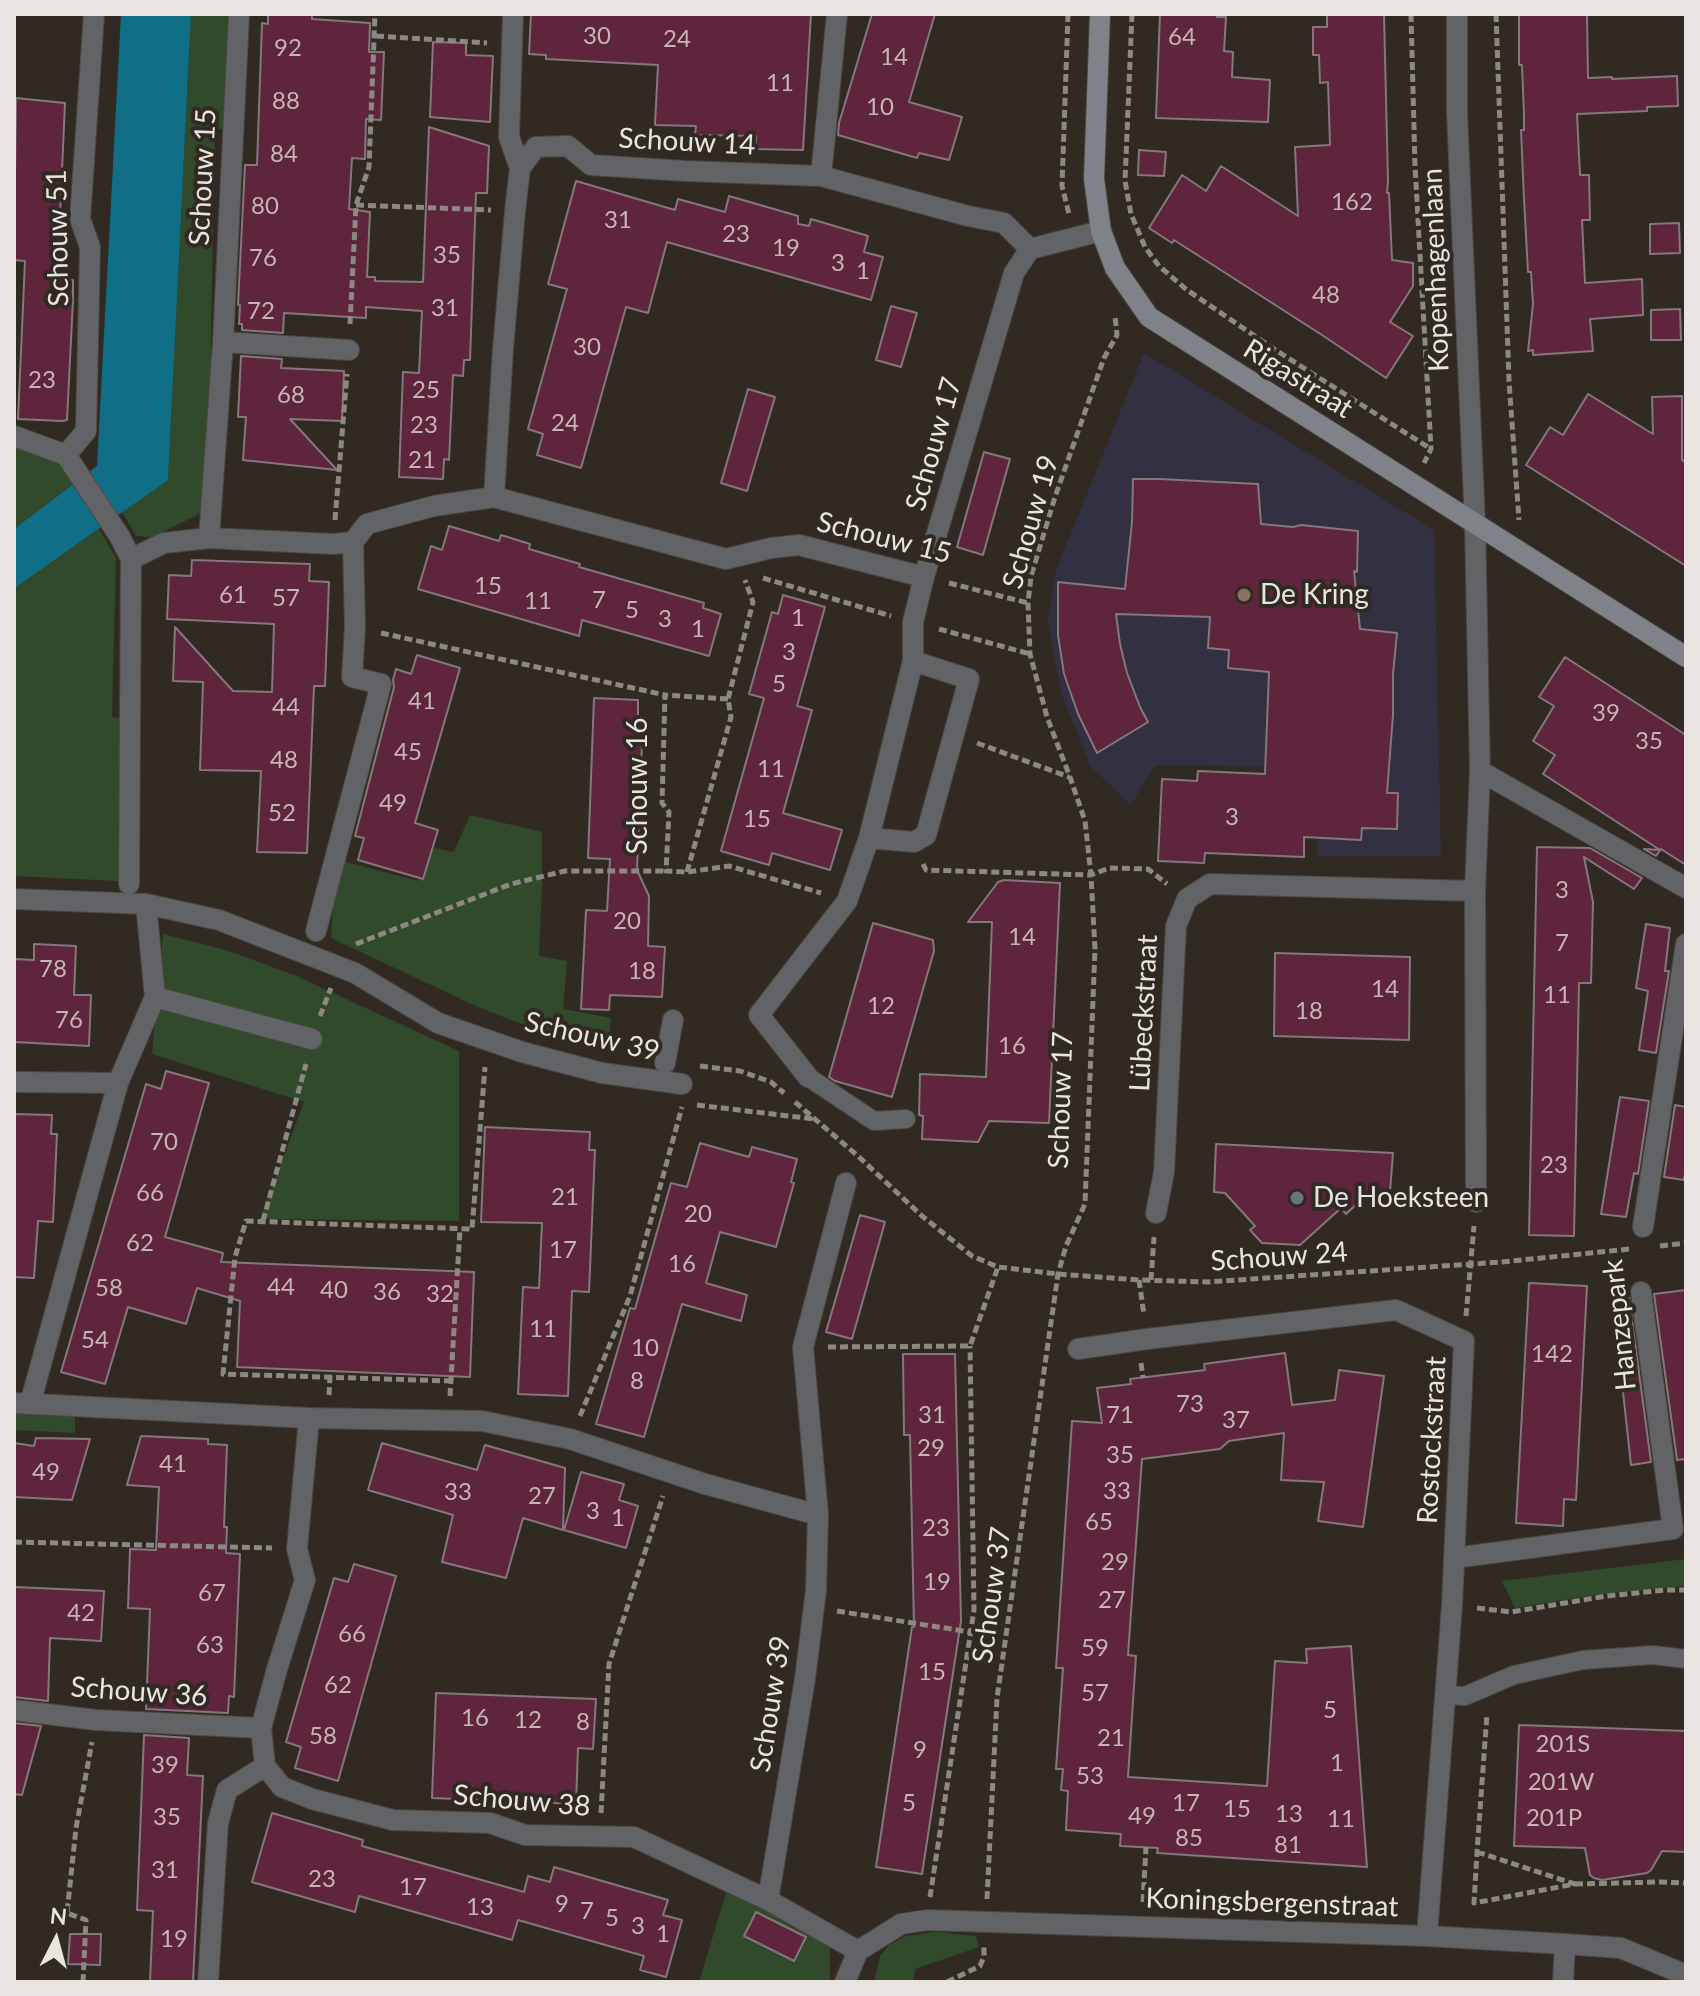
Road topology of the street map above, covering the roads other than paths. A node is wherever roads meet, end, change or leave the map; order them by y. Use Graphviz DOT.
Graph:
graph roads {
  1 [pos="94,14"];
  2 [pos="239,14"];
  3 [pos="513,14"];
  4 [pos="837,14"];
  5 [pos="1100,14"];
  6 [pos="1457,14"];
  7 [pos="520,168"];
  8 [pos="821,176"];
  9 [pos="1101,231"];
  10 [pos="1030,249"];
  11 [pos="223,342"];
  12 [pos="349,350"];
  13 [pos="14,436"];
  14 [pos="71,462"];
  15 [pos="494,497"];
  16 [pos="1475,524"];
  17 [pos="209,538"];
  18 [pos="343,543"];
  19 [pos="131,559"];
  20 [pos="924,577"];
  21 [pos="1686,657"];
  22 [pos="913,661"];
  23 [pos="1480,771"];
  24 [pos="869,838"];
  25 [pos="129,884"];
  26 [pos="1686,888"];
  27 [pos="1475,891"];
  28 [pos="14,899"];
  29 [pos="146,904"];
  30 [pos="316,931"];
  31 [pos="1686,944"];
  32 [pos="155,997"];
  33 [pos="673,1020"];
  34 [pos="312,1039"];
  35 [pos="665,1063"];
  36 [pos="808,1077"];
  37 [pos="14,1082"];
  38 [pos="118,1083"];
  39 [pos="682,1094"];
  40 [pos="906,1119"];
  41 [pos="846,1183"];
  42 [pos="1476,1202"];
  43 [pos="1156,1213"];
  44 [pos="1643,1227"];
  45 [pos="1641,1292"];
  46 [pos="1078,1349"];
  47 [pos="22,1404"];
  48 [pos="309,1418"];
  49 [pos="818,1515"];
  50 [pos="1454,1558"];
  51 [pos="1686,1659"];
  52 [pos="1445,1695"];
  53 [pos="14,1710"];
  54 [pos="261,1728"];
  55 [pos="265,1766"];
  56 [pos="768,1900"];
  57 [pos="1427,1936"];
  58 [pos="1565,1944"];
  59 [pos="858,1951"];
  60 [pos="1686,1975"];
  61 [pos="208,1982"];
  62 [pos="845,1982"];
  63 [pos="1563,1982"];
  1 -- 14 [label="street, Schouw 51"];
  2 -- 11 [label="street, Schouw 15"];
  3 -- 7 [label="street"];
  4 -- 8 [label="street"];
  5 -- 9 [label="street, Rigastraat"];
  6 -- 16 [label="street, Kopenhagenlaan"];
  7 -- 8 [label="street, Schouw 14"];
  7 -- 15 [label="street"];
  8 -- 10 [label="street, Schouw 14"];
  9 -- 10 [label="street"];
  9 -- 16 [label="street, Rigastraat"];
  10 -- 20 [label="street, Schouw 17"];
  11 -- 12 [label="street"];
  11 -- 17 [label="street, Schouw 15"];
  13 -- 14 [label="street"];
  14 -- 19 [label="street"];
  15 -- 18 [label="street, Schouw 15"];
  15 -- 20 [label="street, Schouw 15"];
  16 -- 21 [label="street, Rigastraat"];
  16 -- 23 [label="street"];
  17 -- 18 [label="street"];
  17 -- 19 [label="street"];
  18 -- 30 [label="street"];
  19 -- 25 [label="street"];
  20 -- 22 [label="street, Schouw 17"];
  22 -- 24 [label="street, Schouw 17"];
  22 -- 24 [label="street"];
  23 -- 26 [label="street"];
  23 -- 27 [label="street"];
  24 -- 36 [label="street, Schouw 17"];
  27 -- 42 [label="street"];
  27 -- 43 [label="street, Lübeckstraat"];
  28 -- 29 [label="street, Schouw 39"];
  29 -- 32 [label="street"];
  29 -- 39 [label="street, Schouw 39"];
  31 -- 44 [label="street, Hanzepark"];
  32 -- 34 [label="street"];
  32 -- 38 [label="street"];
  33 -- 35 [label="street"];
  36 -- 40 [label="lane, Schouw 17"];
  37 -- 38 [label="street"];
  38 -- 47 [label="street"];
  41 -- 49 [label="street, Schouw 39"];
  45 -- 50 [label="street, Hanzepark"];
  46 -- 50 [label="street, Rostockstraat"];
  47 -- 48 [label="street"];
  48 -- 49 [label="street"];
  48 -- 54 [label="street"];
  49 -- 56 [label="street, Schouw 39"];
  50 -- 52 [label="street, Rostockstraat"];
  51 -- 52 [label="lane"];
  52 -- 57 [label="street, Rostockstraat"];
  53 -- 54 [label="street, Schouw 36"];
  54 -- 55 [label="street"];
  55 -- 56 [label="street, Schouw 38"];
  55 -- 61 [label="street"];
  56 -- 59 [label="street, Schouw 38"];
  57 -- 58 [label="street, Koningsbergenstraat"];
  57 -- 59 [label="street, Koningsbergenstraat"];
  58 -- 60 [label="street, Koningsbergenstraat"];
  58 -- 63 [label="street"];
  59 -- 62 [label="street"];
}
